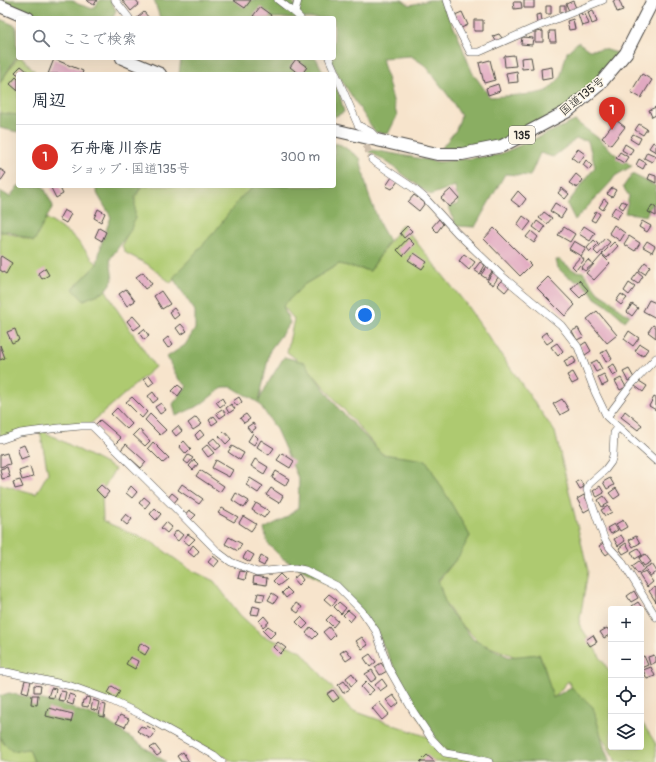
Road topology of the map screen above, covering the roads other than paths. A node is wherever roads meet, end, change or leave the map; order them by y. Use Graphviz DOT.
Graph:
graph roads {
  1 [pos="115,0"];
  2 [pos="278,0"];
  3 [pos="298,0"];
  4 [pos="447,0"];
  5 [pos="603,0"];
  6 [pos="653,0"];
  7 [pos="0,6"];
  8 [pos="297,15"];
  9 [pos="23,16"];
  10 [pos="127,16"];
  11 [pos="127,60"];
  12 [pos="329,60"];
  13 [pos="155,72"];
  14 [pos="334,72"];
  15 [pos="336,76"];
  16 [pos="336,130"];
  17 [pos="378,140"];
  18 [pos="372,160"];
  19 [pos="656,358"];
  20 [pos="607,417"];
  21 [pos="618,428"];
  22 [pos="0,440"];
  23 [pos="656,461"];
  24 [pos="656,617"];
  25 [pos="0,672"];
  26 [pos="222,762"];
  27 [pos="489,762"];
  1 -- 10 [label="street"];
  2 -- 8 [label="street"];
  3 -- 8 [label="street"];
  4 -- 5 [label="street"];
  6 -- 17 [label="highway, 国道135号 / 135"];
  7 -- 9 [label="highway"];
  11 -- 13 [label="highway"];
  12 -- 14 [label="street"];
  15 -- 17 [label="street"];
  16 -- 17 [label="highway, 国道135号 / 135"];
  18 -- 20 [label="street"];
  19 -- 20 [label="street"];
  20 -- 21 [label="street"];
  21 -- 23 [label="street"];
  21 -- 24 [label="street"];
  22 -- 27 [label="street"];
  25 -- 26 [label="street"];
}
